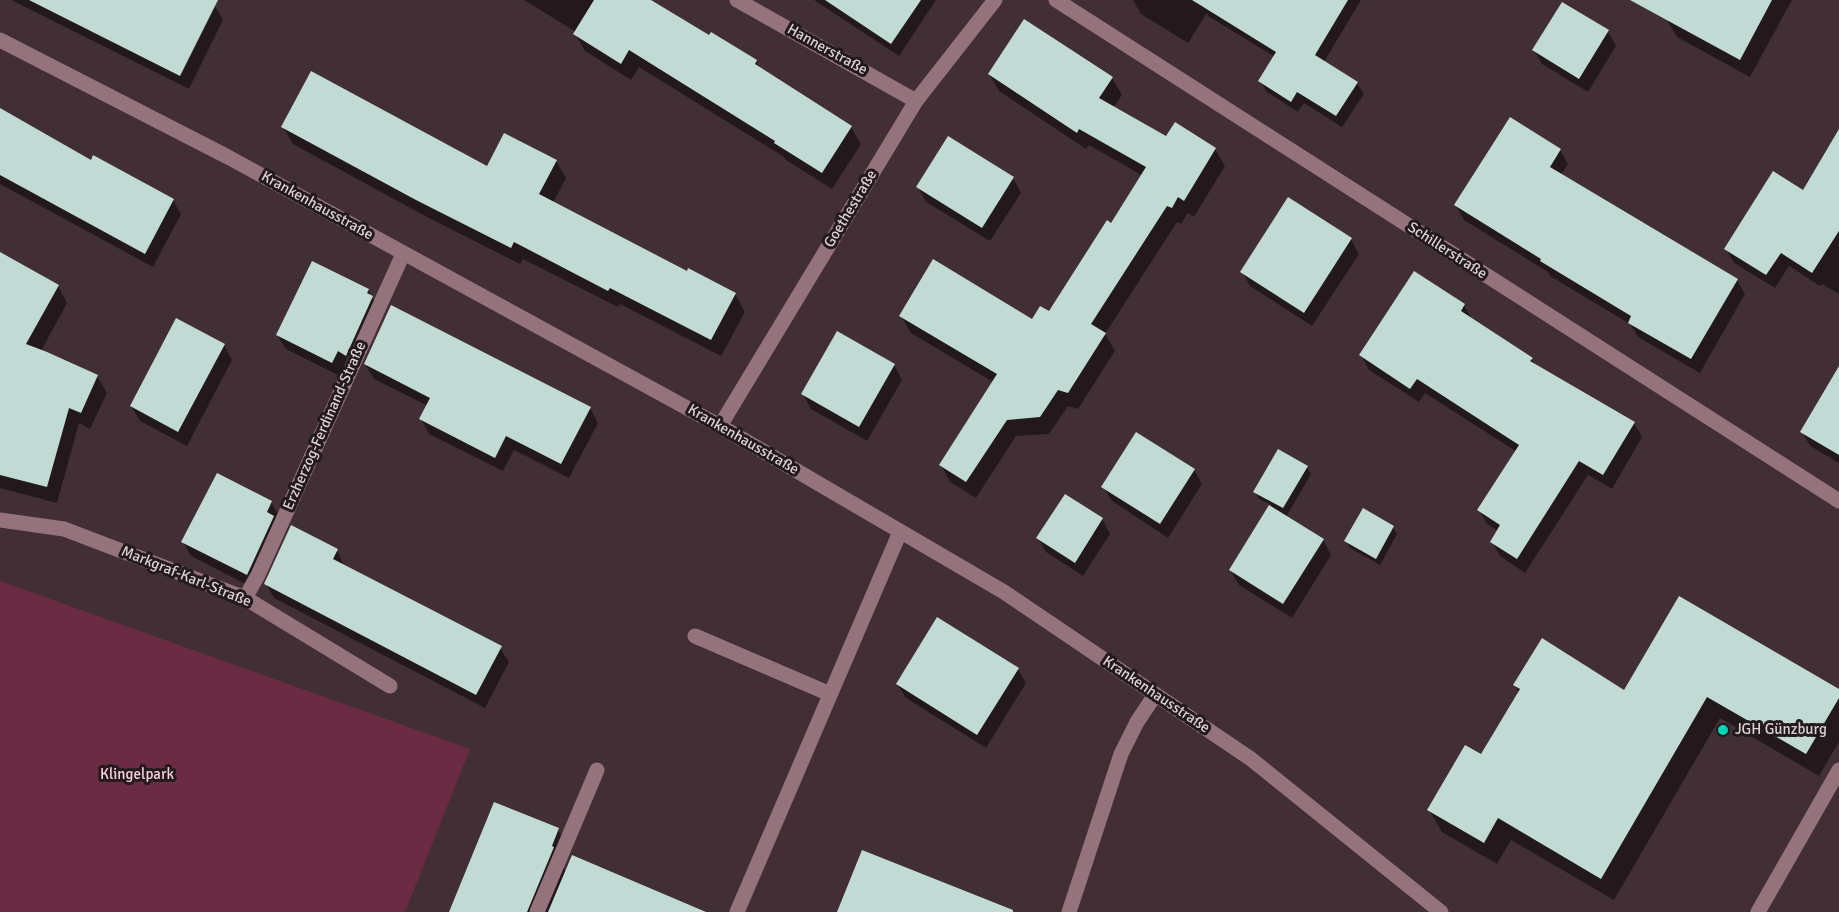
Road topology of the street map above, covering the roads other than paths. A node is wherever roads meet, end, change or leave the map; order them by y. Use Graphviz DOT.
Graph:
graph roads {
  1 [pos="737,0"];
  2 [pos="995,0"];
  3 [pos="1056,0"];
  4 [pos="0,40"];
  5 [pos="916,101"];
  6 [pos="403,254"];
  7 [pos="720,426"];
  8 [pos="1839,501"];
  9 [pos="0,520"];
  10 [pos="900,531"];
  11 [pos="246,598"];
  12 [pos="695,636"];
  13 [pos="390,686"];
  14 [pos="830,694"];
  15 [pos="1155,695"];
  16 [pos="597,770"];
  17 [pos="1839,770"];
  18 [pos="537,912"];
  19 [pos="737,912"];
  20 [pos="1069,912"];
  21 [pos="1441,912"];
  22 [pos="1758,912"];
  1 -- 5 [label="street, Hannerstraße"];
  2 -- 5 [label="street, Goethestraße"];
  3 -- 8 [label="street, Schillerstraße"];
  4 -- 6 [label="street, Krankenhausstraße"];
  5 -- 7 [label="street, Goethestraße"];
  6 -- 7 [label="street, Krankenhausstraße"];
  6 -- 11 [label="street, Erzherzog-Ferdinand-Straße"];
  7 -- 10 [label="street, Krankenhausstraße"];
  9 -- 11 [label="street, Markgraf-Karl-Straße"];
  10 -- 14 [label="street"];
  10 -- 15 [label="street, Krankenhausstraße"];
  11 -- 13 [label="street, Markgraf-Karl-Straße"];
  12 -- 14 [label="street"];
  14 -- 19 [label="street"];
  15 -- 20 [label="street"];
  15 -- 21 [label="street, Krankenhausstraße"];
  16 -- 18 [label="street"];
  17 -- 22 [label="street"];
}
